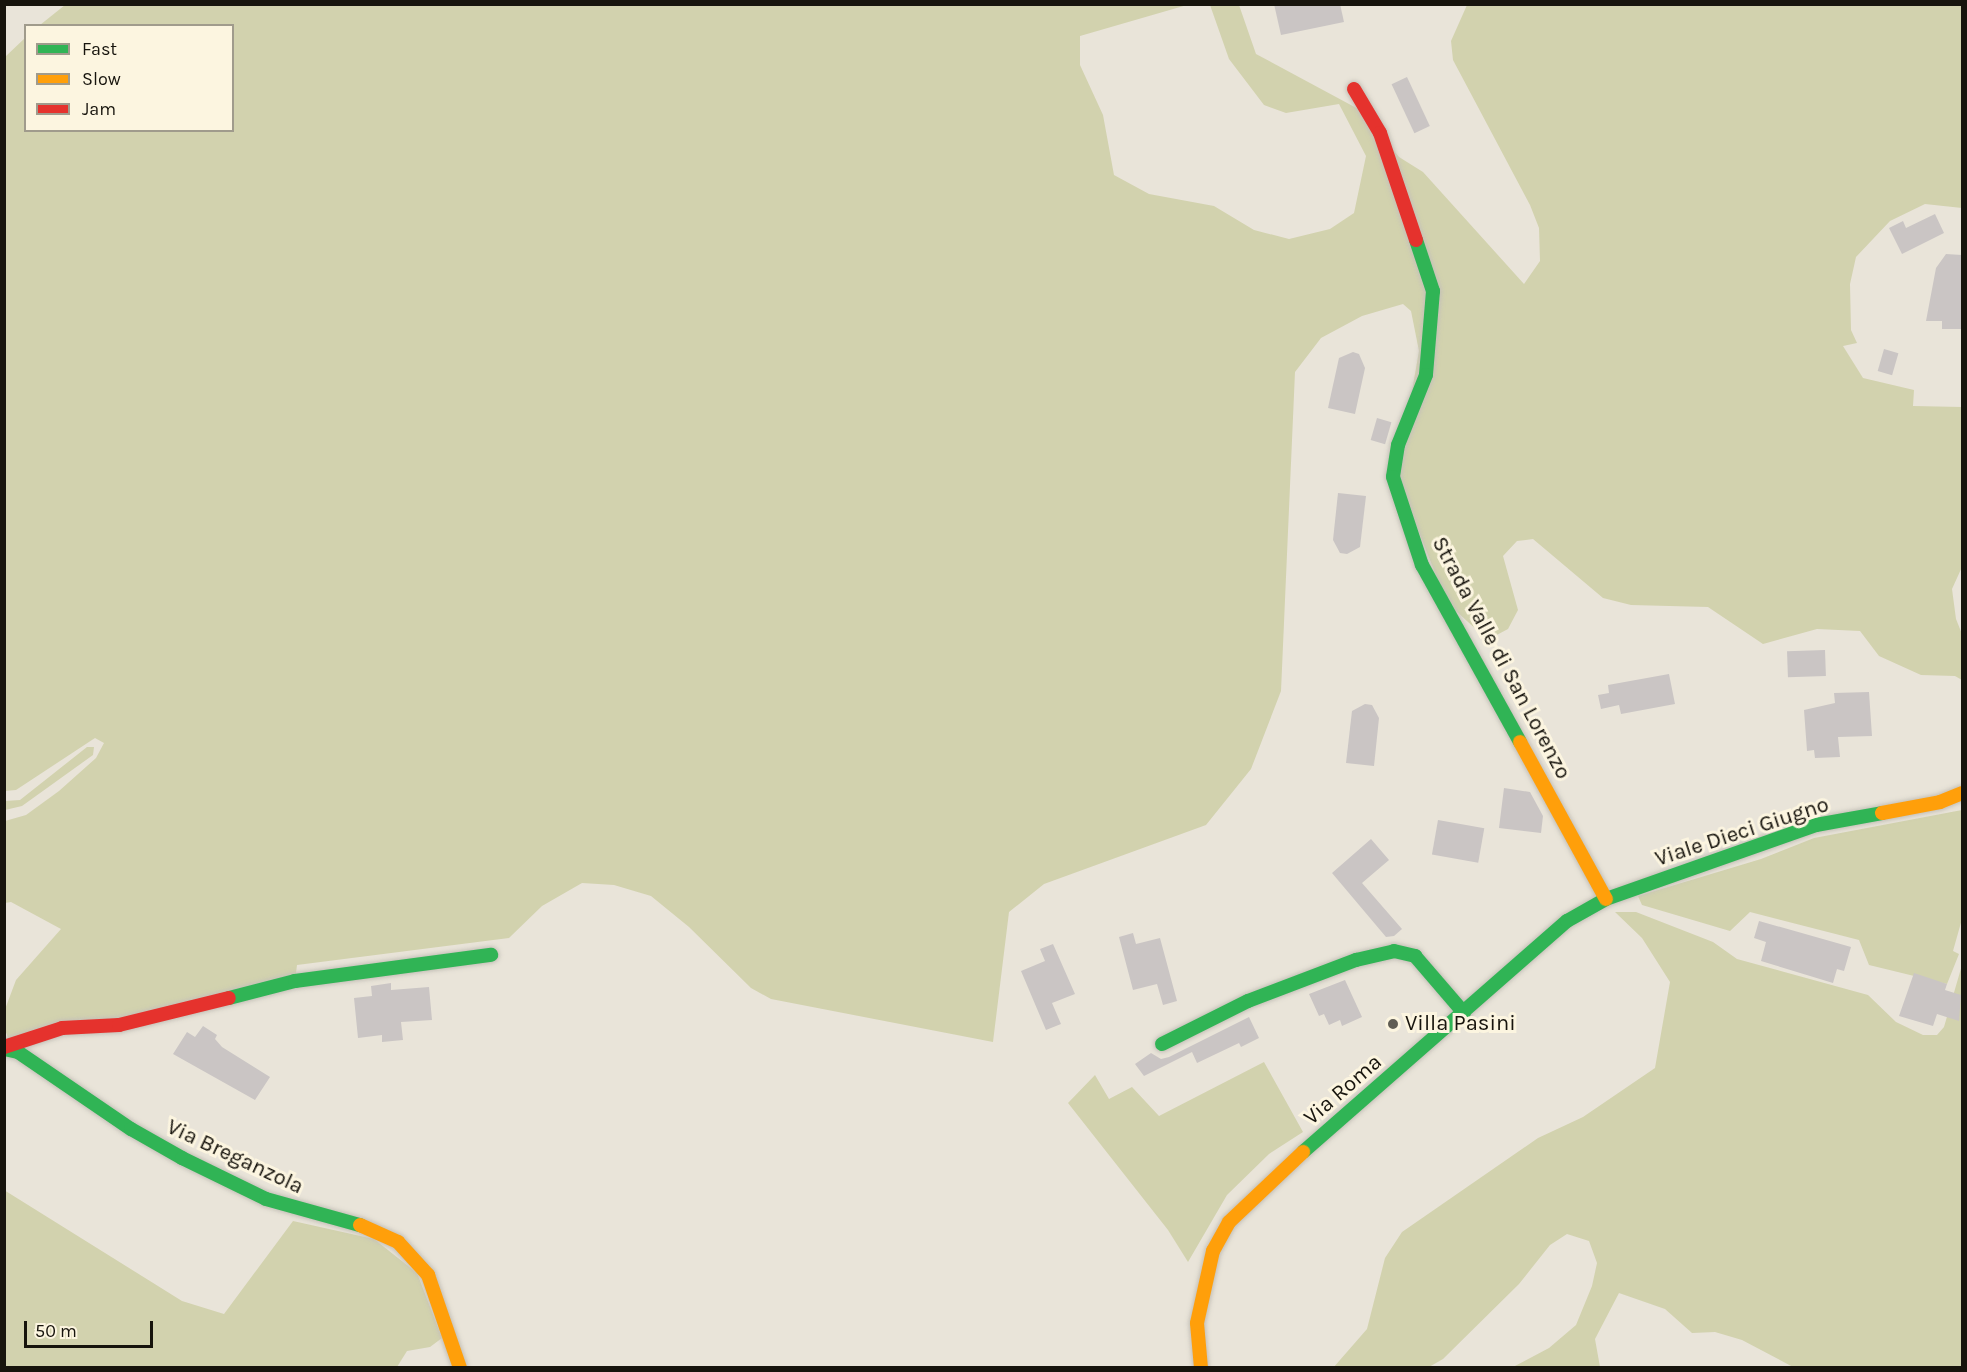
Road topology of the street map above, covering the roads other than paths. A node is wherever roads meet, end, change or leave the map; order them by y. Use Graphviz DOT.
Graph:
graph roads {
  1 [pos="1354,89"];
  2 [pos="1962,793"];
  3 [pos="1606,899"];
  4 [pos="491,955"];
  5 [pos="1464,1013"];
  6 [pos="1162,1044"];
  7 [pos="4,1048"];
  8 [pos="460,1368"];
  9 [pos="1201,1368"];
  1 -- 3 [label="street, Strada Valle di San Lorenzo"];
  2 -- 3 [label="street, Viale Dieci Giugno"];
  3 -- 5 [label="street, Via Roma"];
  4 -- 7 [label="street"];
  5 -- 6 [label="street"];
  5 -- 9 [label="street, Via Roma"];
  7 -- 8 [label="street, Via Breganzola"];
}
